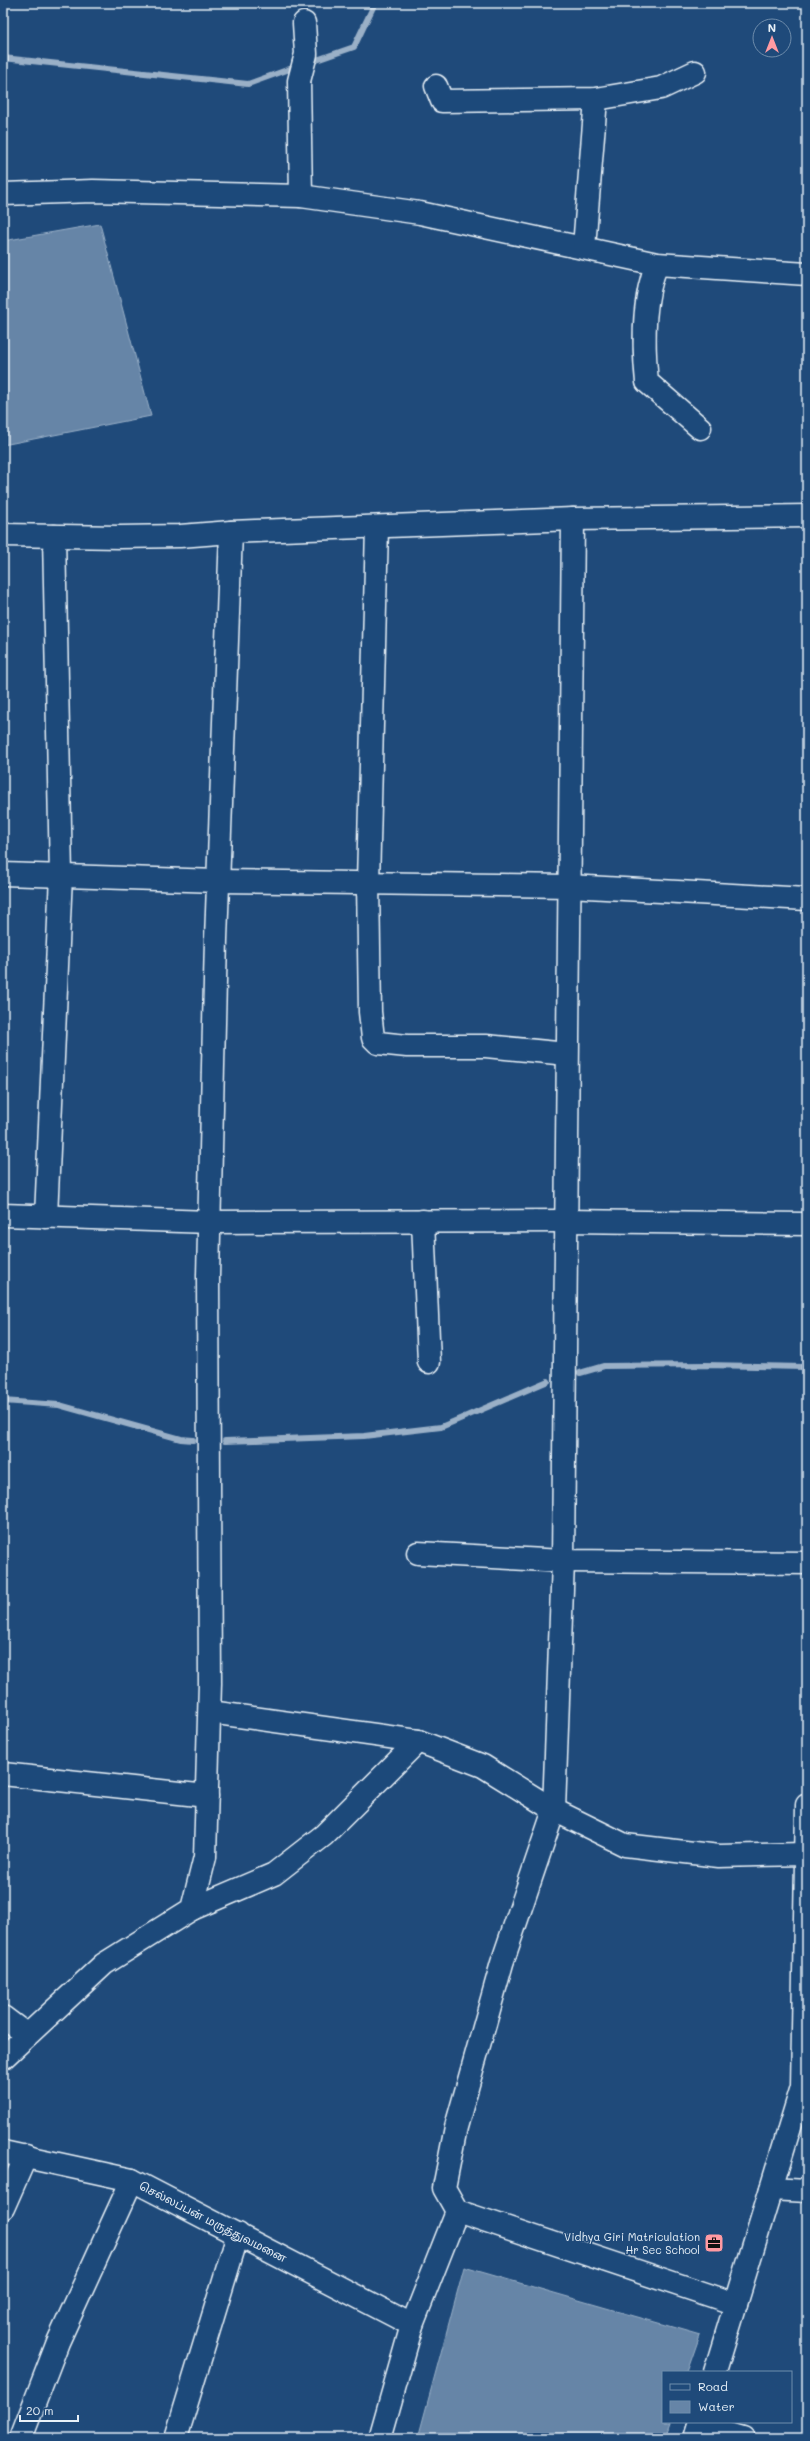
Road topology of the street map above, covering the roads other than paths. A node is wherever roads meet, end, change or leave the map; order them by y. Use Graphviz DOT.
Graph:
graph roads {
  1 [pos="304,23"];
  2 [pos="695,72"];
  3 [pos="436,86"];
  4 [pos="596,99"];
  5 [pos="3,194"];
  6 [pos="301,196"];
  7 [pos="584,247"];
  8 [pos="657,264"];
  9 [pos="807,274"];
  10 [pos="700,428"];
  11 [pos="807,516"];
  12 [pos="572,518"];
  13 [pos="377,526"];
  14 [pos="232,532"];
  15 [pos="3,534"];
  16 [pos="54,536"];
  17 [pos="3,874"];
  18 [pos="61,875"];
  19 [pos="218,881"];
  20 [pos="368,883"];
  21 [pos="569,886"];
  22 [pos="807,898"];
  23 [pos="567,1054"];
  24 [pos="3,1215"];
  25 [pos="46,1217"];
  26 [pos="424,1221"];
  27 [pos="565,1221"];
  28 [pos="210,1222"];
  29 [pos="807,1224"];
  30 [pos="428,1362"];
  31 [pos="418,1553"];
  32 [pos="563,1561"];
  33 [pos="807,1563"];
  34 [pos="210,1712"];
  35 [pos="418,1741"];
  36 [pos="3,1774"];
  37 [pos="207,1796"];
  38 [pos="807,1805"];
  39 [pos="554,1810"];
  40 [pos="805,1854"];
  41 [pos="192,1909"];
  42 [pos="3,2017"];
  43 [pos="27,2035"];
  44 [pos="3,2058"];
  45 [pos="804,2087"];
  46 [pos="3,2152"];
  47 [pos="26,2156"];
  48 [pos="132,2180"];
  49 [pos="770,2188"];
  50 [pos="807,2191"];
  51 [pos="3,2208"];
  52 [pos="456,2211"];
  53 [pos="238,2234"];
  54 [pos="736,2304"];
  55 [pos="412,2325"];
  56 [pos="715,2371"];
  57 [pos="698,2428"];
  58 [pos="21,2438"];
  59 [pos="176,2438"];
  60 [pos="380,2438"];
  61 [pos="743,2438"];
  1 -- 6 [label="street"];
  2 -- 4 [label="street"];
  3 -- 4 [label="street"];
  4 -- 7 [label="street"];
  5 -- 6 [label="street"];
  6 -- 7 [label="street"];
  7 -- 8 [label="street"];
  8 -- 9 [label="street"];
  8 -- 10 [label="street"];
  11 -- 12 [label="street"];
  12 -- 13 [label="street"];
  12 -- 21 [label="street"];
  13 -- 14 [label="street"];
  13 -- 20 [label="street"];
  14 -- 16 [label="street"];
  14 -- 19 [label="street"];
  15 -- 16 [label="street"];
  16 -- 18 [label="street"];
  17 -- 18 [label="street"];
  18 -- 19 [label="street"];
  18 -- 25 [label="street"];
  19 -- 20 [label="street"];
  19 -- 28 [label="street"];
  20 -- 21 [label="street"];
  20 -- 23 [label="street"];
  21 -- 22 [label="street"];
  21 -- 23 [label="street"];
  23 -- 27 [label="street"];
  24 -- 25 [label="street"];
  25 -- 28 [label="street"];
  26 -- 27 [label="street"];
  26 -- 28 [label="street"];
  26 -- 30 [label="street"];
  27 -- 29 [label="street"];
  27 -- 32 [label="street"];
  28 -- 34 [label="street"];
  31 -- 32 [label="street"];
  32 -- 33 [label="street"];
  32 -- 39 [label="street"];
  34 -- 35 [label="street"];
  34 -- 37 [label="street"];
  35 -- 39 [label="street"];
  35 -- 41 [label="street"];
  36 -- 37 [label="street"];
  37 -- 41 [label="street"];
  38 -- 40 [label="street"];
  39 -- 40 [label="street"];
  39 -- 52 [label="street"];
  40 -- 45 [label="street"];
  41 -- 43 [label="street"];
  42 -- 43 [label="street"];
  43 -- 44 [label="street"];
  45 -- 49 [label="street"];
  46 -- 47 [label="street, செல்லப்பன் மருத்துவமனை"];
  47 -- 48 [label="street, செல்லப்பன் மருத்துவமனை"];
  47 -- 51 [label="street"];
  48 -- 53 [label="street, செல்லப்பன் மருத்துவமனை"];
  48 -- 58 [label="street"];
  49 -- 50 [label="street"];
  49 -- 54 [label="street"];
  52 -- 54 [label="street"];
  52 -- 55 [label="street"];
  53 -- 55 [label="street, செல்லப்பன் மருத்துவமனை"];
  53 -- 59 [label="street"];
  54 -- 56 [label="street"];
  55 -- 60 [label="street"];
  57 -- 61 [label="street"];
}
